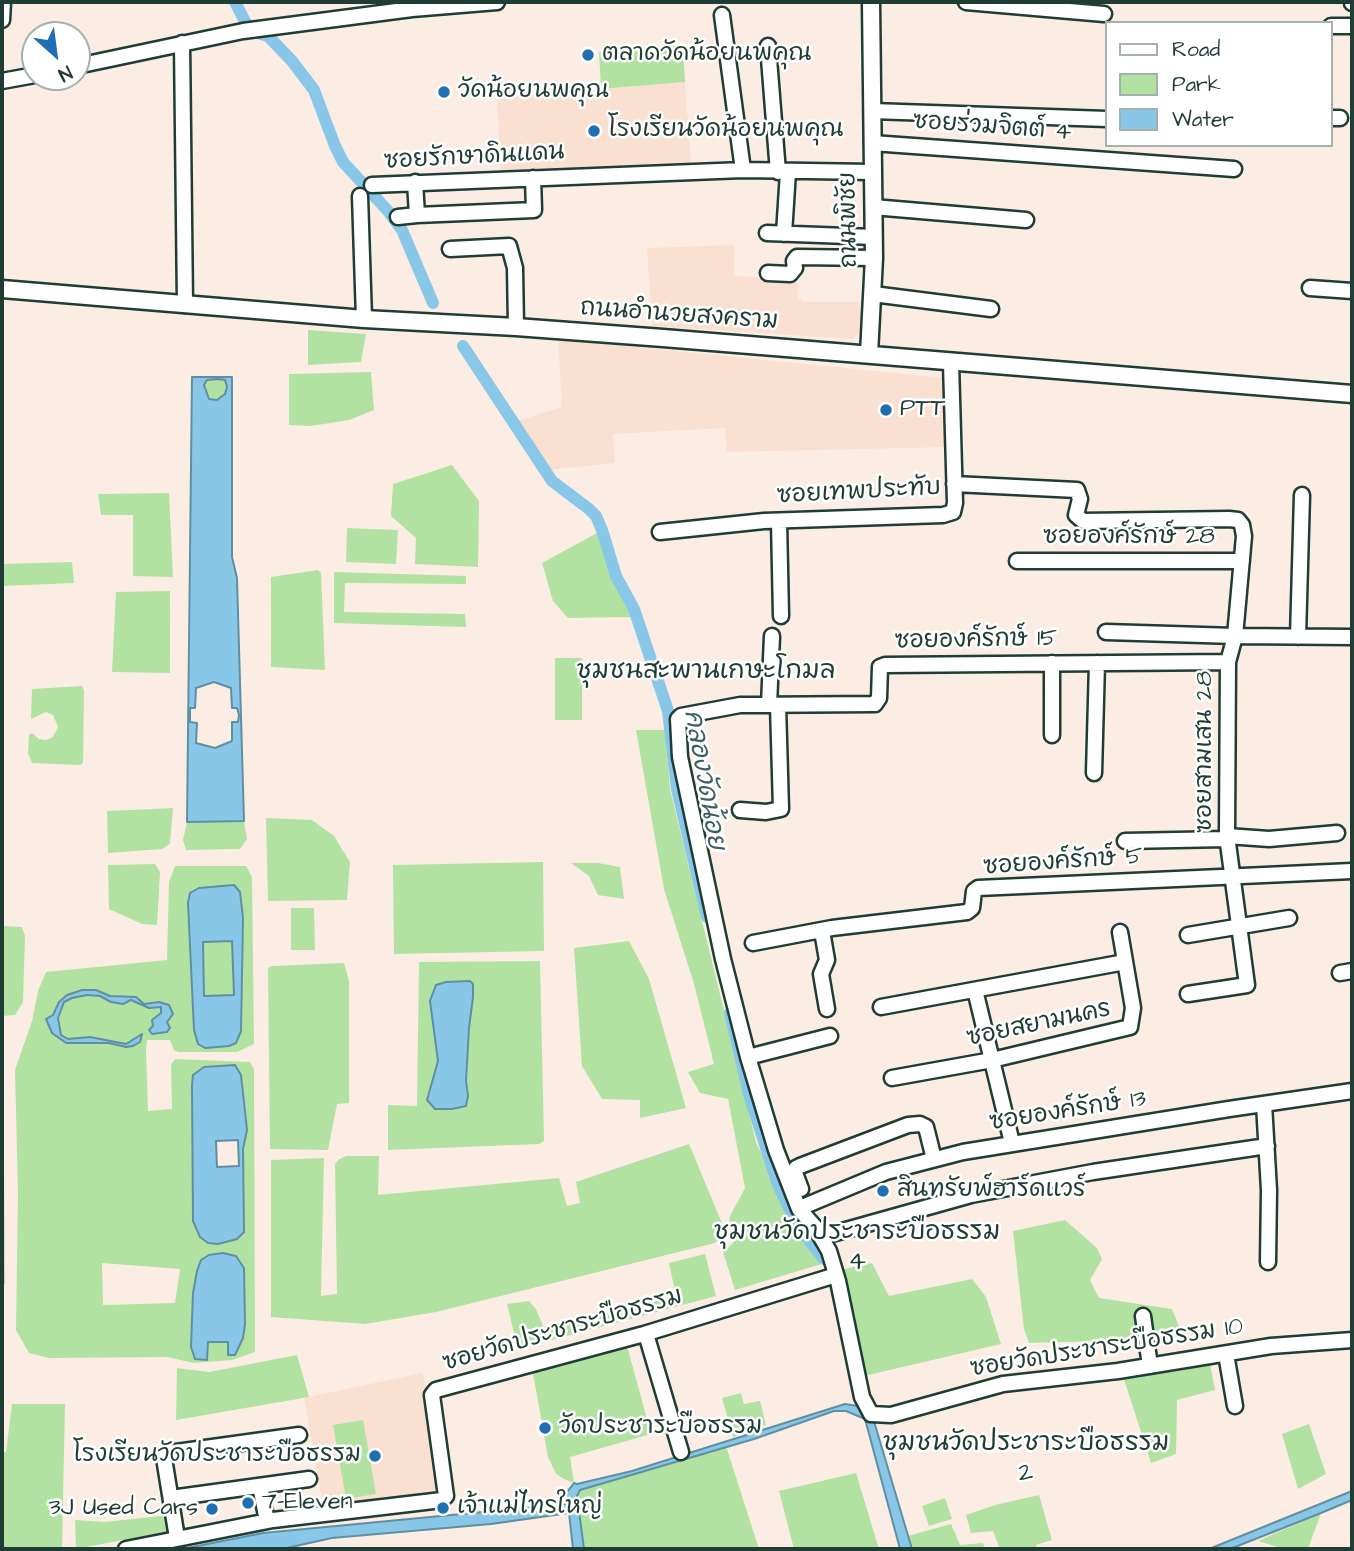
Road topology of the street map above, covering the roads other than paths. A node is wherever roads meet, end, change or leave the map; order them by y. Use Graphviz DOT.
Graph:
graph roads {
  1 [pos="3,2"];
  2 [pos="496,2"];
  3 [pos="871,2"];
  4 [pos="966,2"];
  5 [pos="1104,14"];
  6 [pos="722,15"];
  7 [pos="2,20"];
  8 [pos="1333,26"];
  9 [pos="1352,26"];
  10 [pos="182,43"];
  11 [pos="768,46"];
  12 [pos="91,63"];
  13 [pos="21,78"];
  14 [pos="2,81"];
  15 [pos="872,111"];
  16 [pos="1106,119"];
  17 [pos="872,144"];
  18 [pos="1234,169"];
  19 [pos="743,170"];
  20 [pos="783,172"];
  21 [pos="872,172"];
  22 [pos="533,178"];
  23 [pos="415,182"];
  24 [pos="372,185"];
  25 [pos="360,196"];
  26 [pos="873,207"];
  27 [pos="417,215"];
  28 [pos="398,217"];
  29 [pos="1026,220"];
  30 [pos="767,233"];
  31 [pos="784,234"];
  32 [pos="874,237"];
  33 [pos="450,249"];
  34 [pos="874,258"];
  35 [pos="768,273"];
  36 [pos="1310,288"];
  37 [pos="8,290"];
  38 [pos="1352,291"];
  39 [pos="873,294"];
  40 [pos="185,305"];
  41 [pos="991,309"];
  42 [pos="364,319"];
  43 [pos="516,327"];
  44 [pos="869,354"];
  45 [pos="951,363"];
  46 [pos="1352,394"];
  47 [pos="954,484"];
  48 [pos="1302,495"];
  49 [pos="779,521"];
  50 [pos="660,532"];
  51 [pos="1017,561"];
  52 [pos="1242,561"];
  53 [pos="781,616"];
  54 [pos="1106,632"];
  55 [pos="772,636"];
  56 [pos="1235,636"];
  57 [pos="1298,637"];
  58 [pos="1352,637"];
  59 [pos="1228,662"];
  60 [pos="1052,663"];
  61 [pos="1097,663"];
  62 [pos="774,705"];
  63 [pos="1052,735"];
  64 [pos="1094,773"];
  65 [pos="740,810"];
  66 [pos="1337,833"];
  67 [pos="1227,837"];
  68 [pos="1125,841"];
  69 [pos="1352,871"];
  70 [pos="1231,876"];
  71 [pos="1289,918"];
  72 [pos="1239,926"];
  73 [pos="822,931"];
  74 [pos="1119,932"];
  75 [pos="1188,934"];
  76 [pos="753,943"];
  77 [pos="1125,962"];
  78 [pos="975,990"];
  79 [pos="1188,995"];
  80 [pos="881,1007"];
  81 [pos="827,1009"];
  82 [pos="830,1036"];
  83 [pos="748,1057"];
  84 [pos="992,1060"];
  85 [pos="891,1078"];
  86 [pos="1352,1091"];
  87 [pos="1264,1104"];
  88 [pos="1012,1143"];
  89 [pos="1267,1146"];
  90 [pos="934,1158"];
  91 [pos="805,1209"];
  92 [pos="823,1240"];
  93 [pos="1268,1262"];
  94 [pos="837,1278"];
  95 [pos="1143,1317"];
  96 [pos="646,1334"];
  97 [pos="1352,1340"];
  98 [pos="1226,1354"];
  99 [pos="1150,1366"];
  100 [pos="1235,1406"];
  101 [pos="299,1436"];
  102 [pos="681,1452"];
  103 [pos="309,1479"];
  104 [pos="260,1486"];
  105 [pos="171,1498"];
  106 [pos="267,1521"];
  107 [pos="177,1538"];
  108 [pos="126,1549"];
  1 -- 7 [label="street"];
  2 -- 10 [label="street"];
  3 -- 15 [label="street, ถนนพิชัย"];
  4 -- 5 [label="street"];
  6 -- 19 [label="street"];
  8 -- 9 [label="street"];
  10 -- 12 [label="street"];
  10 -- 40 [label="street"];
  11 -- 20 [label="street"];
  13 -- 14 [label="street"];
  15 -- 16 [label="street"];
  15 -- 17 [label="street, ถนนพิชัย"];
  17 -- 18 [label="street, ซอยร่วมจิตต์ 4"];
  17 -- 21 [label="street, ถนนพิชัย"];
  19 -- 20 [label="street, ซอยรักษาดินแดน"];
  19 -- 22 [label="street, ซอยรักษาดินแดน"];
  20 -- 21 [label="street, ซอยรักษาดินแดน"];
  20 -- 31 [label="street"];
  21 -- 26 [label="street, ถนนพิชัย"];
  22 -- 23 [label="street, ซอยรักษาดินแดน"];
  22 -- 27 [label="street"];
  23 -- 24 [label="street, ซอยรักษาดินแดน"];
  23 -- 27 [label="street"];
  25 -- 42 [label="street"];
  26 -- 29 [label="street"];
  26 -- 32 [label="street, ถนนพิชัย"];
  27 -- 28 [label="street"];
  30 -- 31 [label="street"];
  31 -- 32 [label="street"];
  32 -- 34 [label="street, ถนนพิชัย"];
  33 -- 43 [label="street"];
  34 -- 35 [label="street"];
  34 -- 39 [label="street, ถนนพิชัย"];
  36 -- 38 [label="street"];
  37 -- 40 [label="street, ถนนอำนวยสงคราม"];
  39 -- 41 [label="street"];
  39 -- 44 [label="street, ถนนพิชัย"];
  40 -- 42 [label="street, ถนนอำนวยสงคราม"];
  42 -- 43 [label="street, ถนนอำนวยสงคราม"];
  43 -- 44 [label="street, ถนนอำนวยสงคราม"];
  44 -- 45 [label="street, ถนนอำนวยสงคราม"];
  45 -- 46 [label="street, ถนนอำนวยสงคราม"];
  45 -- 47 [label="street, ซอยเทพประทับ"];
  47 -- 49 [label="street, ซอยเทพประทับ"];
  47 -- 52 [label="street, ซอยองค์รักษ์ 28"];
  48 -- 57 [label="street"];
  49 -- 50 [label="street, ซอยเทพประทับ"];
  49 -- 53 [label="street"];
  51 -- 52 [label="street, ซอยองค์รักษ์ 28"];
  52 -- 56 [label="street, ซอยองค์รักษ์ 28"];
  54 -- 56 [label="street"];
  55 -- 62 [label="street"];
  56 -- 57 [label="street"];
  56 -- 59 [label="street, ซอยสามเสน 28"];
  57 -- 58 [label="street"];
  59 -- 61 [label="street, ซอยองค์รักษ์ 15"];
  59 -- 67 [label="street, ซอยสามเสน 28"];
  60 -- 61 [label="street, ซอยองค์รักษ์ 15"];
  60 -- 62 [label="street, ซอยองค์รักษ์ 15"];
  60 -- 63 [label="street"];
  61 -- 64 [label="street"];
  62 -- 65 [label="street"];
  62 -- 83 [label="street, ซอยองค์รักษ์ 15"];
  66 -- 67 [label="street"];
  67 -- 68 [label="street"];
  67 -- 70 [label="street, ซอยสามเสน 28"];
  69 -- 70 [label="street, ซอยองค์รักษ์ 5"];
  70 -- 72 [label="street, ซอยสามเสน 28"];
  70 -- 73 [label="street, ซอยองค์รักษ์ 5"];
  71 -- 72 [label="street"];
  72 -- 75 [label="street"];
  72 -- 79 [label="street, ซอยสามเสน 28"];
  73 -- 76 [label="street, ซอยองค์รักษ์ 5"];
  73 -- 81 [label="street"];
  74 -- 77 [label="street, ซอยสยามนคร"];
  77 -- 78 [label="street, ซอยสยามนคร"];
  77 -- 84 [label="street, ซอยสยามนคร"];
  78 -- 80 [label="street, ซอยสยามนคร"];
  78 -- 84 [label="street"];
  82 -- 83 [label="street"];
  83 -- 91 [label="street"];
  84 -- 85 [label="street, ซอยสยามนคร"];
  84 -- 88 [label="street"];
  86 -- 87 [label="street, ซอยองค์รักษ์ 13"];
  87 -- 88 [label="street, ซอยองค์รักษ์ 13"];
  87 -- 89 [label="street"];
  88 -- 90 [label="street, ซอยองค์รักษ์ 13"];
  89 -- 92 [label="street"];
  89 -- 93 [label="street"];
  90 -- 91 [label="street, ซอยองค์รักษ์ 13"];
  90 -- 91 [label="street"];
  91 -- 92 [label="street"];
  92 -- 94 [label="street"];
  94 -- 96 [label="street, ซอยวัดประชาระบือธรรม"];
  94 -- 99 [label="street, ซอยวัดประชาระบือธรรม 10"];
  95 -- 99 [label="street"];
  96 -- 102 [label="street"];
  96 -- 106 [label="street, ซอยวัดประชาระบือธรรม"];
  97 -- 98 [label="street, ซอยวัดประชาระบือธรรม 10"];
  98 -- 99 [label="street, ซอยวัดประชาระบือธรรม 10"];
  98 -- 100 [label="street"];
  101 -- 105 [label="street"];
  103 -- 104 [label="street"];
  104 -- 105 [label="street"];
  104 -- 106 [label="street"];
  105 -- 107 [label="street"];
  106 -- 107 [label="street, ซอยวัดประชาระบือธรรม"];
  107 -- 108 [label="street, ซอยวัดประชาระบือธรรม"];
}
